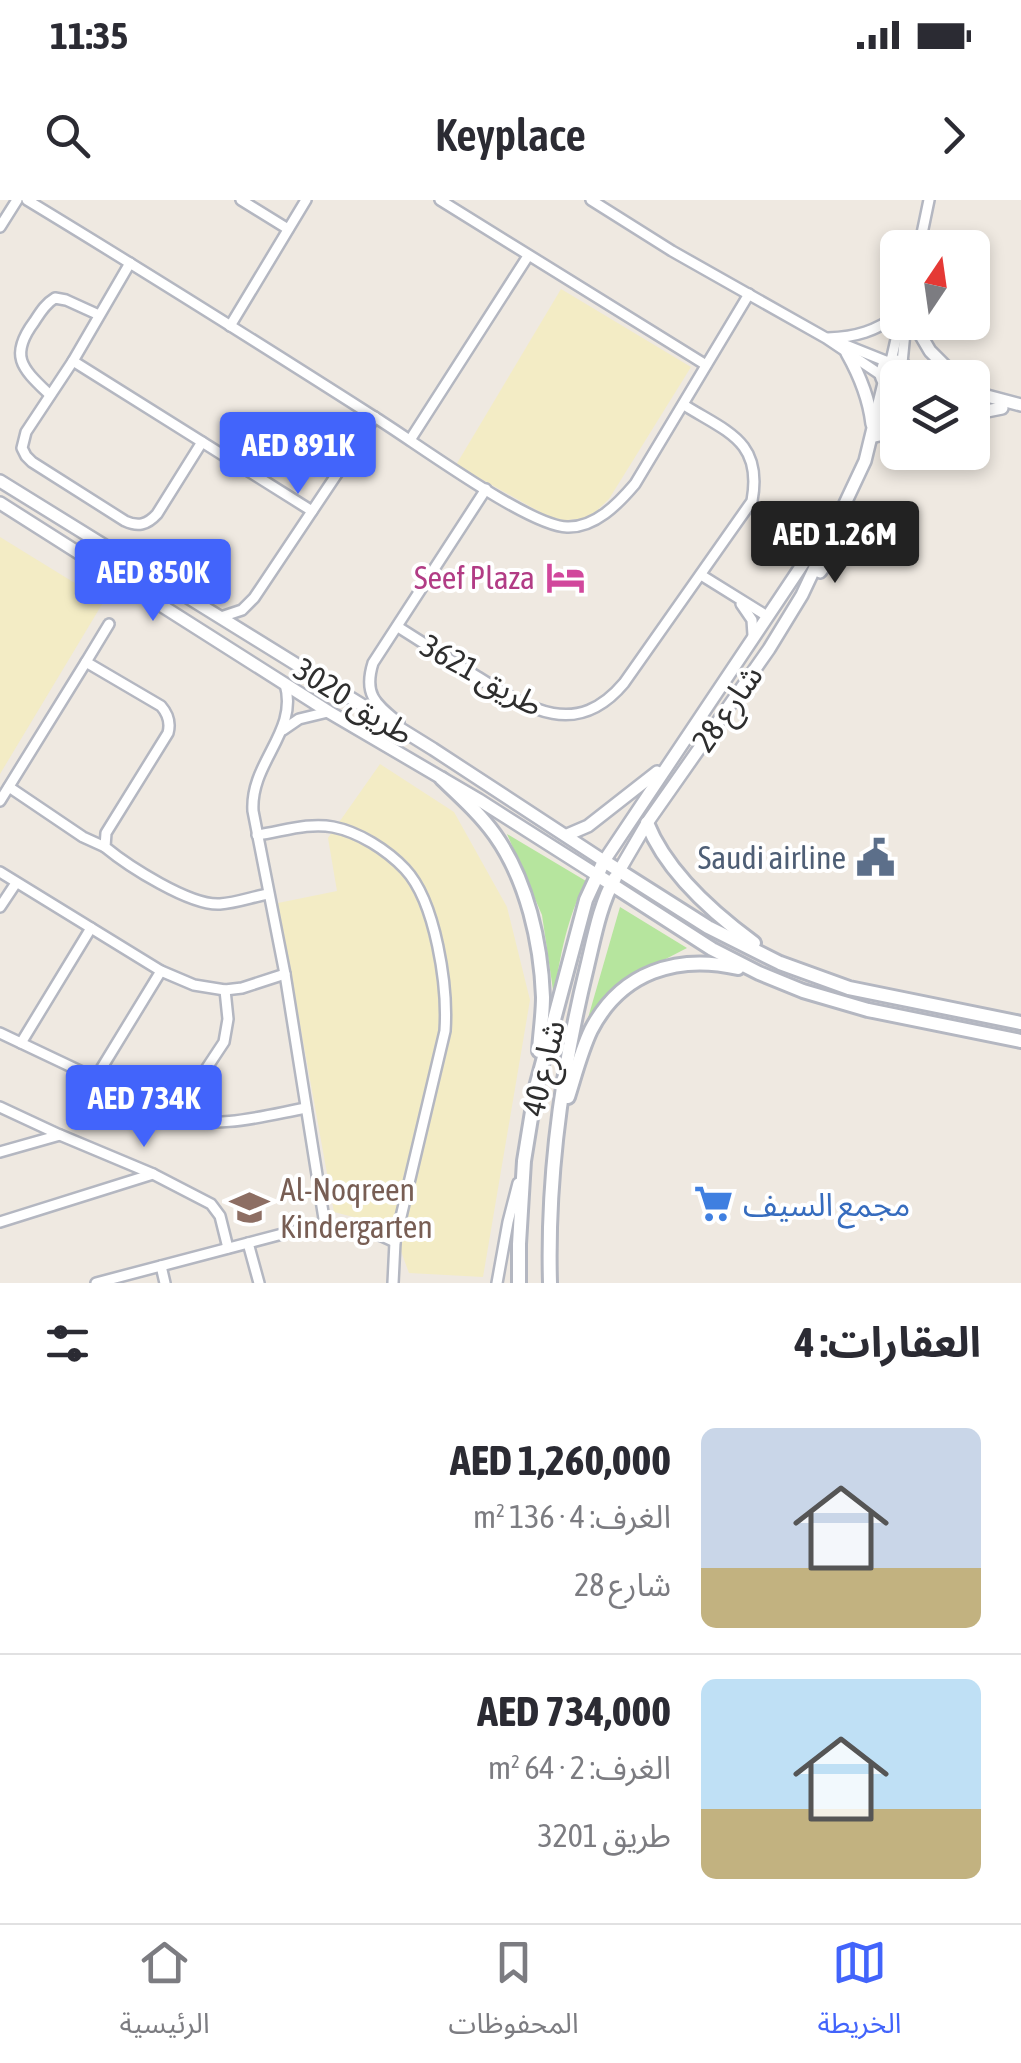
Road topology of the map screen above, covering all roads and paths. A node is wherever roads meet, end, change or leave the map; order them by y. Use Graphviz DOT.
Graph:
graph roads {
  1 [pos="17,200"];
  2 [pos="26,200"];
  3 [pos="241,200"];
  4 [pos="306,200"];
  5 [pos="440,200"];
  6 [pos="591,200"];
  7 [pos="929,200"];
  8 [pos="0,227"];
  9 [pos="288,228"];
  10 [pos="923,230"];
  11 [pos="528,256"];
  12 [pos="130,263"];
  13 [pos="749,294"];
  14 [pos="99,315"];
  15 [pos="230,326"];
  16 [pos="880,327"];
  17 [pos="826,338"];
  18 [pos="921,340"];
  19 [pos="847,353"];
  20 [pos="883,360"];
  21 [pos="939,360"];
  22 [pos="72,361"];
  23 [pos="706,366"];
  24 [pos="880,377"];
  25 [pos="50,395"];
  26 [pos="990,399"];
  27 [pos="990,402"];
  28 [pos="684,406"];
  29 [pos="1002,408"];
  30 [pos="1021,408"];
  31 [pos="990,410"];
  32 [pos="880,416"];
  33 [pos="375,417"];
  34 [pos="880,430"];
  35 [pos="880,434"];
  36 [pos="875,435"];
  37 [pos="410,440"];
  38 [pos="202,442"];
  39 [pos="0,481"];
  40 [pos="486,489"];
  41 [pos="0,503"];
  42 [pos="312,511"];
  43 [pos="826,540"];
  44 [pos="844,549"];
  45 [pos="702,575"];
  46 [pos="802,595"];
  47 [pos="736,598"];
  48 [pos="768,616"];
  49 [pos="221,617"];
  50 [pos="109,624"];
  51 [pos="398,627"];
  52 [pos="753,641"];
  53 [pos="769,648"];
  54 [pos="86,662"];
  55 [pos="285,684"];
  56 [pos="329,712"];
  57 [pos="281,732"];
  58 [pos="432,750"];
  59 [pos="668,764"];
  60 [pos="442,779"];
  61 [pos="10,787"];
  62 [pos="0,801"];
  63 [pos="647,823"];
  64 [pos="257,835"];
  65 [pos="567,836"];
  66 [pos="104,847"];
  67 [pos="604,861"];
  68 [pos="619,871"];
  69 [pos="0,872"];
  70 [pos="597,875"];
  71 [pos="16,883"];
  72 [pos="611,885"];
  73 [pos="268,894"];
  74 [pos="0,907"];
  75 [pos="92,928"];
  76 [pos="780,963"];
  77 [pos="161,971"];
  78 [pos="759,973"];
  79 [pos="285,974"];
  80 [pos="225,990"];
  81 [pos="1021,1023"];
  82 [pos="0,1033"];
  83 [pos="1021,1042"];
  84 [pos="22,1043"];
  85 [pos="95,1079"];
  86 [pos="536,1086"];
  87 [pos="0,1107"];
  88 [pos="306,1108"];
  89 [pos="176,1116"];
  90 [pos="559,1124"];
  91 [pos="60,1135"];
  92 [pos="0,1152"];
  93 [pos="524,1161"];
  94 [pos="153,1174"];
  95 [pos="0,1222"];
  96 [pos="325,1226"];
  97 [pos="396,1242"];
  98 [pos="248,1243"];
  99 [pos="228,1248"];
  100 [pos="161,1266"];
  101 [pos="96,1283"];
  102 [pos="165,1283"];
  103 [pos="260,1283"];
  104 [pos="393,1283"];
  105 [pos="498,1283"];
  106 [pos="519,1283"];
  107 [pos="550,1283"];
  1 -- 8 [label="street"];
  2 -- 12 [label="street"];
  3 -- 9 [label="street"];
  4 -- 9 [label="street"];
  5 -- 11 [label="street"];
  6 -- 13 [label="street"];
  7 -- 10 [label="street"];
  9 -- 15 [label="street"];
  11 -- 23 [label="street"];
  11 -- 37 [label="street"];
  12 -- 14 [label="street"];
  12 -- 15 [label="street"];
  13 -- 17 [label="street"];
  13 -- 23 [label="street"];
  14 -- 22 [label="street"];
  14 -- 25 [label="street"];
  15 -- 33 [label="street"];
  16 -- 17 [label="street"];
  17 -- 19 [label="street"];
  17 -- 20 [label="street"];
  18 -- 21 [label="street"];
  19 -- 24 [label="street"];
  19 -- 36 [label="street"];
  22 -- 25 [label="street"];
  22 -- 38 [label="street"];
  23 -- 28 [label="street"];
  25 -- 38 [label="street"];
  26 -- 30 [label="street"];
  27 -- 29 [label="street"];
  28 -- 40 [label="street"];
  28 -- 45 [label="street, طريق 3621"];
  29 -- 30 [label="street"];
  29 -- 31 [label="street"];
  32 -- 36 [label="street, شارع 28"];
  33 -- 37 [label="street"];
  33 -- 42 [label="street"];
  34 -- 36 [label="street"];
  35 -- 36 [label="street"];
  36 -- 43 [label="street, شارع 28"];
  37 -- 40 [label="street"];
  38 -- 42 [label="street"];
  39 -- 49 [label="street, طريق 3020"];
  40 -- 51 [label="street, طريق 3621"];
  41 -- 55 [label="street, طريق 3020"];
  42 -- 49 [label="street"];
  43 -- 46 [label="street, شارع 28"];
  43 -- 48 [label="street, شارع 28"];
  44 -- 46 [label="street"];
  45 -- 47 [label="street"];
  45 -- 51 [label="street, طريق 3621"];
  46 -- 53 [label="street, شارع 28"];
  47 -- 48 [label="street"];
  47 -- 52 [label="street"];
  48 -- 52 [label="street, شارع 28"];
  48 -- 53 [label="street"];
  49 -- 58 [label="street, طريق 3020"];
  50 -- 54 [label="street"];
  51 -- 58 [label="street, طريق 3621"];
  52 -- 59 [label="street, شارع 28"];
  53 -- 63 [label="street, شارع 28"];
  54 -- 61 [label="street"];
  54 -- 66 [label="street"];
  55 -- 56 [label="street, طريق 3020"];
  55 -- 57 [label="street"];
  56 -- 57 [label="street"];
  56 -- 60 [label="street, طريق 3020"];
  57 -- 64 [label="street"];
  58 -- 65 [label="street, طريق 3020"];
  59 -- 65 [label="street"];
  59 -- 67 [label="street, شارع 28"];
  60 -- 70 [label="street, طريق 3020"];
  60 -- 86 [label="main road"];
  61 -- 62 [label="street"];
  61 -- 66 [label="street"];
  63 -- 68 [label="street, شارع 28"];
  63 -- 76 [label="main road"];
  64 -- 73 [label="street"];
  64 -- 97 [label="street"];
  65 -- 67 [label="street, طريق 3020"];
  66 -- 73 [label="street"];
  67 -- 68 [label="main road"];
  67 -- 70 [label="main road, شارع 40"];
  68 -- 72 [label="main road, شارع 40"];
  68 -- 76 [label="main road"];
  69 -- 71 [label="street"];
  70 -- 72 [label="main road"];
  70 -- 86 [label="main road, شارع 40"];
  71 -- 74 [label="street"];
  71 -- 75 [label="street"];
  72 -- 78 [label="main road"];
  72 -- 90 [label="main road, شارع 40"];
  73 -- 79 [label="street"];
  75 -- 77 [label="street"];
  75 -- 84 [label="street"];
  76 -- 81 [label="main road"];
  77 -- 80 [label="street"];
  77 -- 85 [label="street"];
  78 -- 83 [label="main road"];
  78 -- 90 [label="main road"];
  79 -- 80 [label="street"];
  79 -- 88 [label="street"];
  80 -- 89 [label="street"];
  82 -- 84 [label="street"];
  84 -- 85 [label="street"];
  85 -- 89 [label="street"];
  86 -- 93 [label="main road, شارع 40"];
  87 -- 91 [label="street"];
  88 -- 89 [label="street"];
  88 -- 96 [label="street"];
  90 -- 107 [label="main road, شارع 40"];
  91 -- 92 [label="street"];
  91 -- 94 [label="street"];
  93 -- 105 [label="street"];
  93 -- 106 [label="main road, شارع 40"];
  94 -- 95 [label="street"];
  94 -- 99 [label="street"];
  96 -- 97 [label="street"];
  96 -- 98 [label="street"];
  97 -- 104 [label="street"];
  98 -- 99 [label="street"];
  98 -- 103 [label="street"];
  99 -- 100 [label="street"];
  100 -- 101 [label="street"];
  100 -- 102 [label="street"];
}
